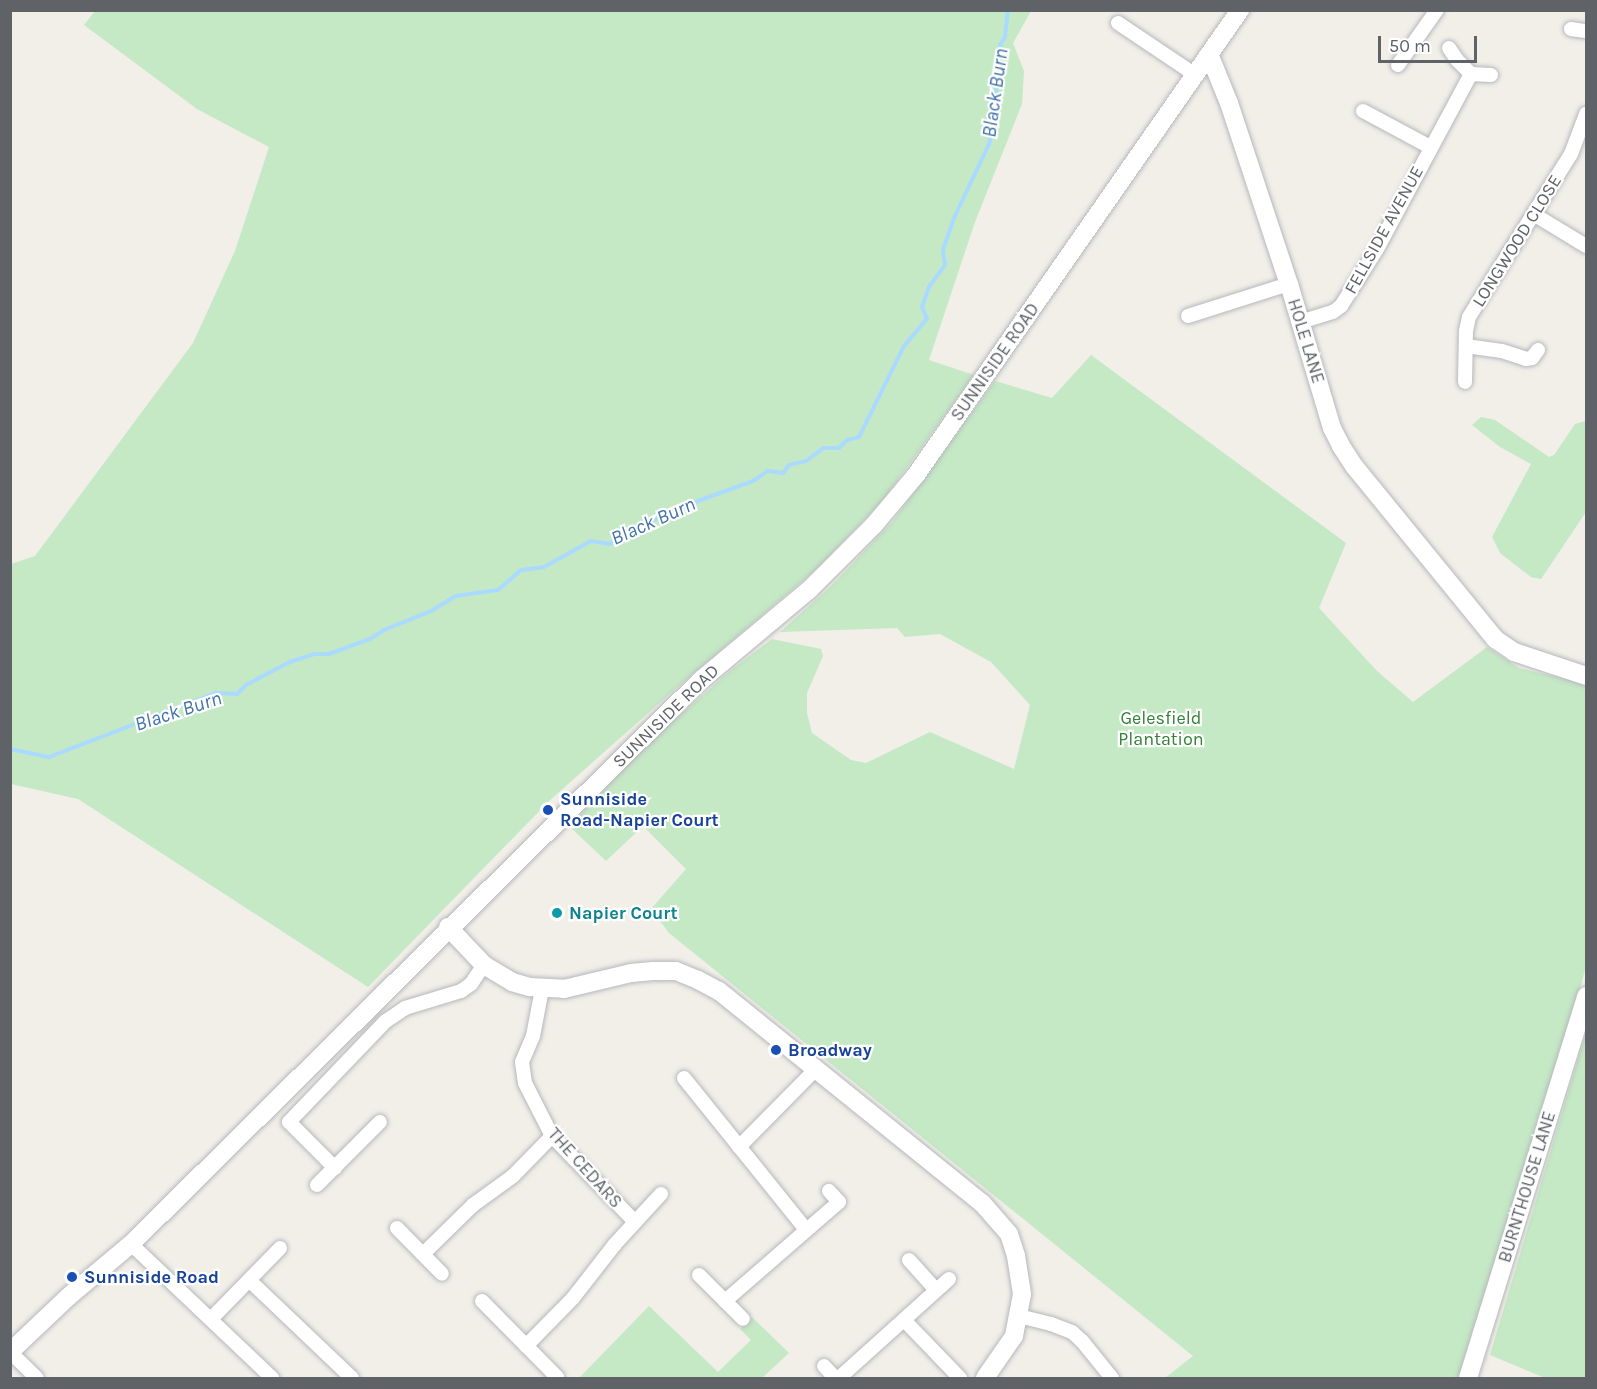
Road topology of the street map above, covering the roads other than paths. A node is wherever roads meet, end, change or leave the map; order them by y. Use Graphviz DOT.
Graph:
graph roads {
  1 [pos="1240,10"];
  2 [pos="1437,10"];
  3 [pos="1118,23"];
  4 [pos="1571,29"];
  5 [pos="1587,31"];
  6 [pos="1449,48"];
  7 [pos="1209,54"];
  8 [pos="1398,65"];
  9 [pos="1194,74"];
  10 [pos="1471,74"];
  11 [pos="1491,75"];
  12 [pos="1363,111"];
  13 [pos="1587,114"];
  14 [pos="1583,140"];
  15 [pos="1430,147"];
  16 [pos="1535,215"];
  17 [pos="1587,246"];
  18 [pos="1289,284"];
  19 [pos="1188,316"];
  20 [pos="1300,322"];
  21 [pos="1466,346"];
  22 [pos="1538,350"];
  23 [pos="1465,382"];
  24 [pos="1587,676"];
  25 [pos="448,927"];
  26 [pos="484,965"];
  27 [pos="542,989"];
  28 [pos="1587,996"];
  29 [pos="816,1069"];
  30 [pos="684,1078"];
  31 [pos="380,1122"];
  32 [pos="552,1136"];
  33 [pos="739,1147"];
  34 [pos="335,1168"];
  35 [pos="317,1185"];
  36 [pos="829,1191"];
  37 [pos="661,1194"];
  38 [pos="634,1221"];
  39 [pos="397,1228"];
  40 [pos="806,1230"];
  41 [pos="131,1244"];
  42 [pos="280,1248"];
  43 [pos="423,1254"];
  44 [pos="909,1260"];
  45 [pos="442,1274"];
  46 [pos="699,1275"];
  47 [pos="949,1279"];
  48 [pos="249,1280"];
  49 [pos="936,1290"];
  50 [pos="482,1301"];
  51 [pos="726,1301"];
  52 [pos="1019,1316"];
  53 [pos="211,1318"];
  54 [pos="743,1319"];
  55 [pos="904,1320"];
  56 [pos="526,1346"];
  57 [pos="10,1352"];
  58 [pos="824,1366"];
  59 [pos="557,1377"];
  60 [pos="38,1378"];
  61 [pos="273,1378"];
  62 [pos="352,1378"];
  63 [pos="837,1378"];
  64 [pos="960,1378"];
  65 [pos="985,1378"];
  66 [pos="1112,1378"];
  67 [pos="1468,1378"];
  1 -- 7 [label="street, SUNNISIDE ROAD"];
  2 -- 8 [label="street"];
  3 -- 9 [label="street"];
  4 -- 5 [label="street"];
  6 -- 10 [label="street"];
  7 -- 9 [label="street, SUNNISIDE ROAD"];
  7 -- 18 [label="street, HOLE LANE"];
  9 -- 25 [label="street, SUNNISIDE ROAD"];
  10 -- 11 [label="street"];
  10 -- 15 [label="street, FELLSIDE AVENUE"];
  12 -- 15 [label="street, FELLSIDE AVENUE"];
  13 -- 14 [label="street, LONGWOOD CLOSE"];
  14 -- 16 [label="street, LONGWOOD CLOSE"];
  15 -- 20 [label="street, FELLSIDE AVENUE"];
  16 -- 17 [label="street"];
  16 -- 21 [label="street, LONGWOOD CLOSE"];
  18 -- 19 [label="street"];
  18 -- 20 [label="street, HOLE LANE"];
  20 -- 24 [label="street, HOLE LANE"];
  21 -- 22 [label="street"];
  21 -- 23 [label="street, LONGWOOD CLOSE"];
  25 -- 26 [label="street"];
  25 -- 41 [label="street, SUNNISIDE ROAD"];
  26 -- 27 [label="street"];
  26 -- 34 [label="street"];
  27 -- 29 [label="street"];
  27 -- 32 [label="street, THE CEDARS"];
  28 -- 67 [label="street, BURNTHOUSE LANE"];
  29 -- 33 [label="street"];
  29 -- 52 [label="street"];
  30 -- 33 [label="street"];
  31 -- 34 [label="street"];
  32 -- 38 [label="street, THE CEDARS"];
  32 -- 43 [label="street"];
  33 -- 40 [label="street"];
  34 -- 35 [label="street"];
  36 -- 40 [label="street"];
  37 -- 38 [label="street"];
  38 -- 56 [label="street, THE CEDARS"];
  39 -- 43 [label="street"];
  40 -- 51 [label="street"];
  41 -- 53 [label="street"];
  41 -- 57 [label="street, SUNNISIDE ROAD"];
  42 -- 48 [label="street"];
  43 -- 45 [label="street"];
  44 -- 49 [label="street"];
  46 -- 51 [label="street"];
  47 -- 49 [label="street"];
  48 -- 53 [label="street"];
  48 -- 62 [label="street"];
  49 -- 55 [label="street"];
  50 -- 56 [label="street"];
  51 -- 54 [label="street"];
  52 -- 65 [label="street"];
  52 -- 66 [label="street"];
  53 -- 61 [label="street"];
  55 -- 63 [label="street"];
  55 -- 64 [label="street"];
  56 -- 59 [label="street"];
  57 -- 60 [label="street"];
  58 -- 63 [label="street"];
}
